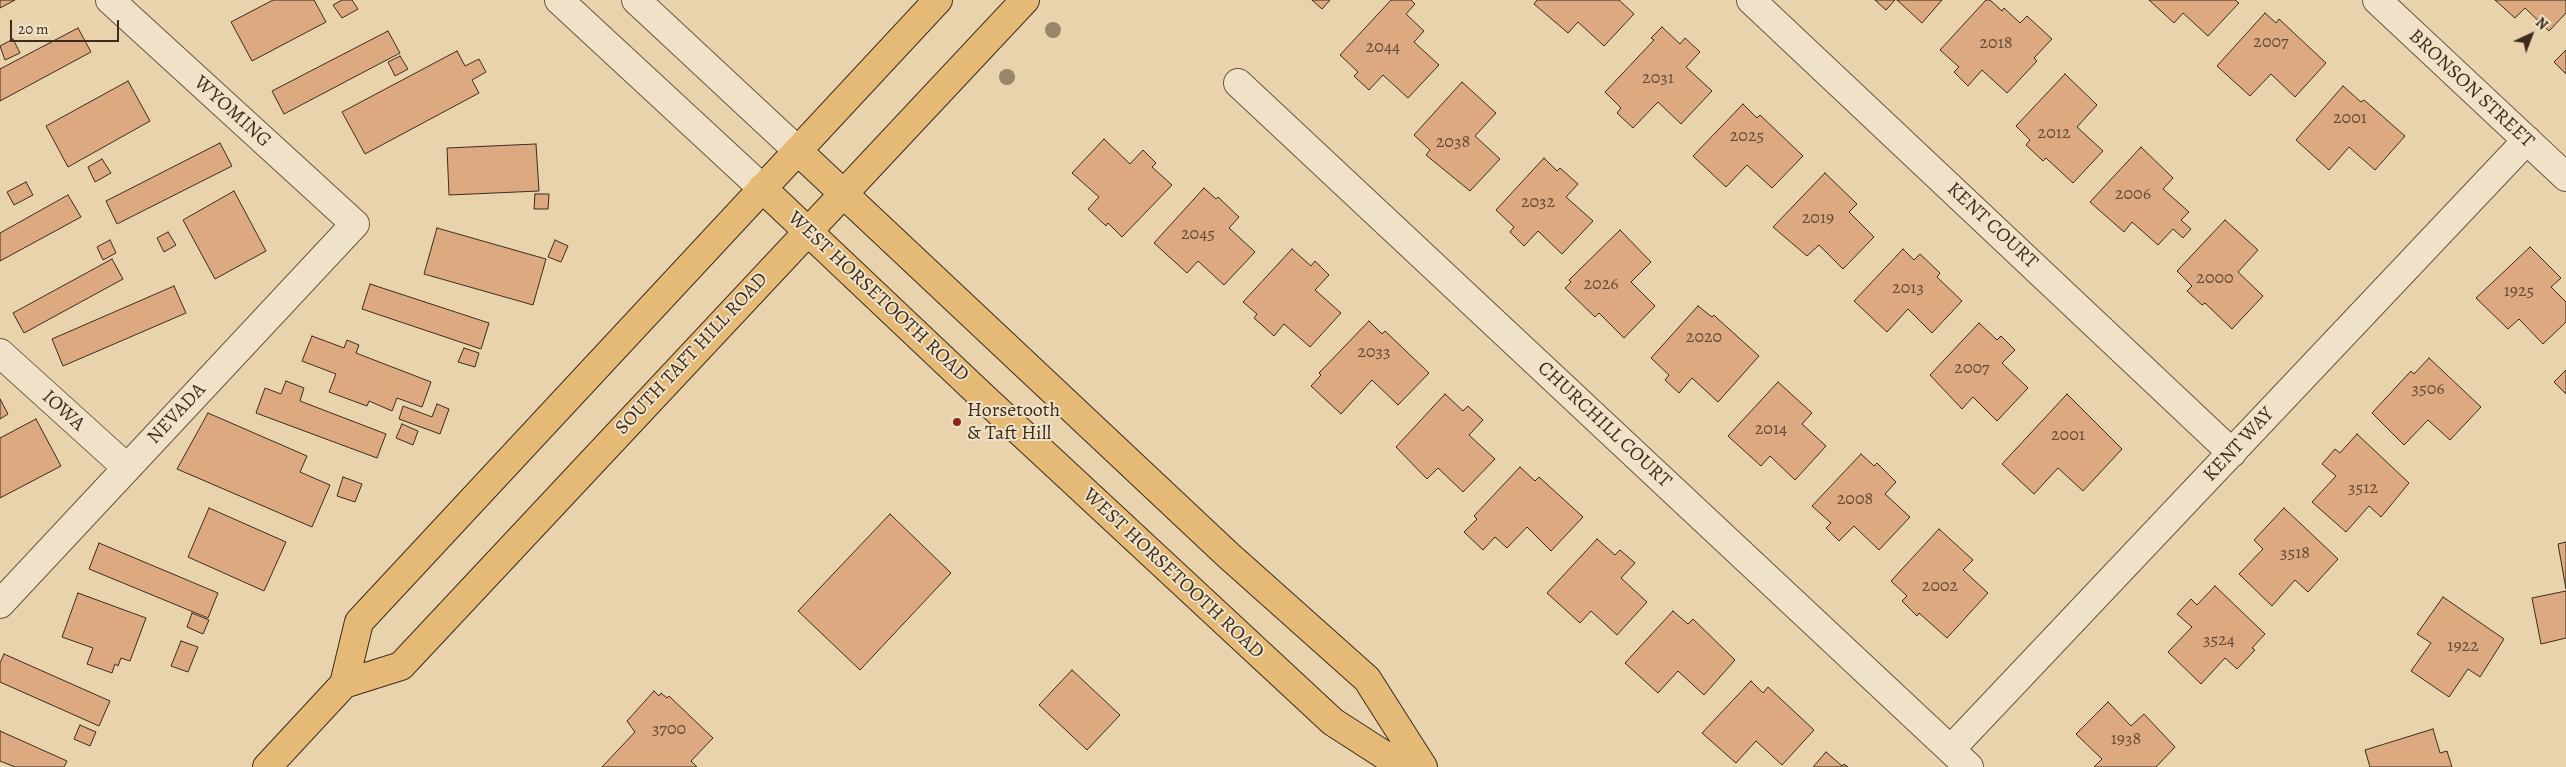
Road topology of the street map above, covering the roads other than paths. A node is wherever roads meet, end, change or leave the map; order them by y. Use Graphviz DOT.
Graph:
graph roads {
  1 [pos="110,0"];
  2 [pos="559,0"];
  3 [pos="636,0"];
  4 [pos="938,0"];
  5 [pos="1025,0"];
  6 [pos="1751,0"];
  7 [pos="2377,0"];
  8 [pos="1238,83"];
  9 [pos="2527,140"];
  10 [pos="798,151"];
  11 [pos="2566,177"];
  12 [pos="762,188"];
  13 [pos="843,195"];
  14 [pos="354,224"];
  15 [pos="808,231"];
  16 [pos="0,353"];
  17 [pos="2232,453"];
  18 [pos="127,468"];
  19 [pos="0,604"];
  20 [pos="344,684"];
  21 [pos="1960,758"];
  22 [pos="267,767"];
  23 [pos="1403,767"];
  24 [pos="1423,767"];
  1 -- 14 [label="street, WYOMING"];
  2 -- 12 [label="street, WEST HORSETOOTH ROAD"];
  3 -- 10 [label="street"];
  4 -- 10 [label="main road, SOUTH TAFT HILL ROAD"];
  5 -- 13 [label="main road, SOUTH TAFT HILL ROAD"];
  6 -- 17 [label="street, KENT COURT"];
  7 -- 9 [label="street, BRONSON STREET"];
  8 -- 21 [label="street, CHURCHILL COURT"];
  9 -- 11 [label="street, BRONSON STREET"];
  9 -- 17 [label="street, KENT WAY"];
  10 -- 12 [label="main road, SOUTH TAFT HILL ROAD"];
  10 -- 13 [label="main road"];
  12 -- 15 [label="main road, WEST HORSETOOTH ROAD"];
  12 -- 20 [label="main road, SOUTH TAFT HILL ROAD"];
  13 -- 15 [label="main road, SOUTH TAFT HILL ROAD"];
  13 -- 24 [label="main road"];
  14 -- 18 [label="street, NEVADA"];
  15 -- 20 [label="main road, SOUTH TAFT HILL ROAD"];
  15 -- 23 [label="main road, WEST HORSETOOTH ROAD"];
  16 -- 18 [label="street, IOWA"];
  17 -- 21 [label="street, KENT WAY"];
  18 -- 19 [label="street, NEVADA"];
  20 -- 22 [label="main road, SOUTH TAFT HILL ROAD"];
}
